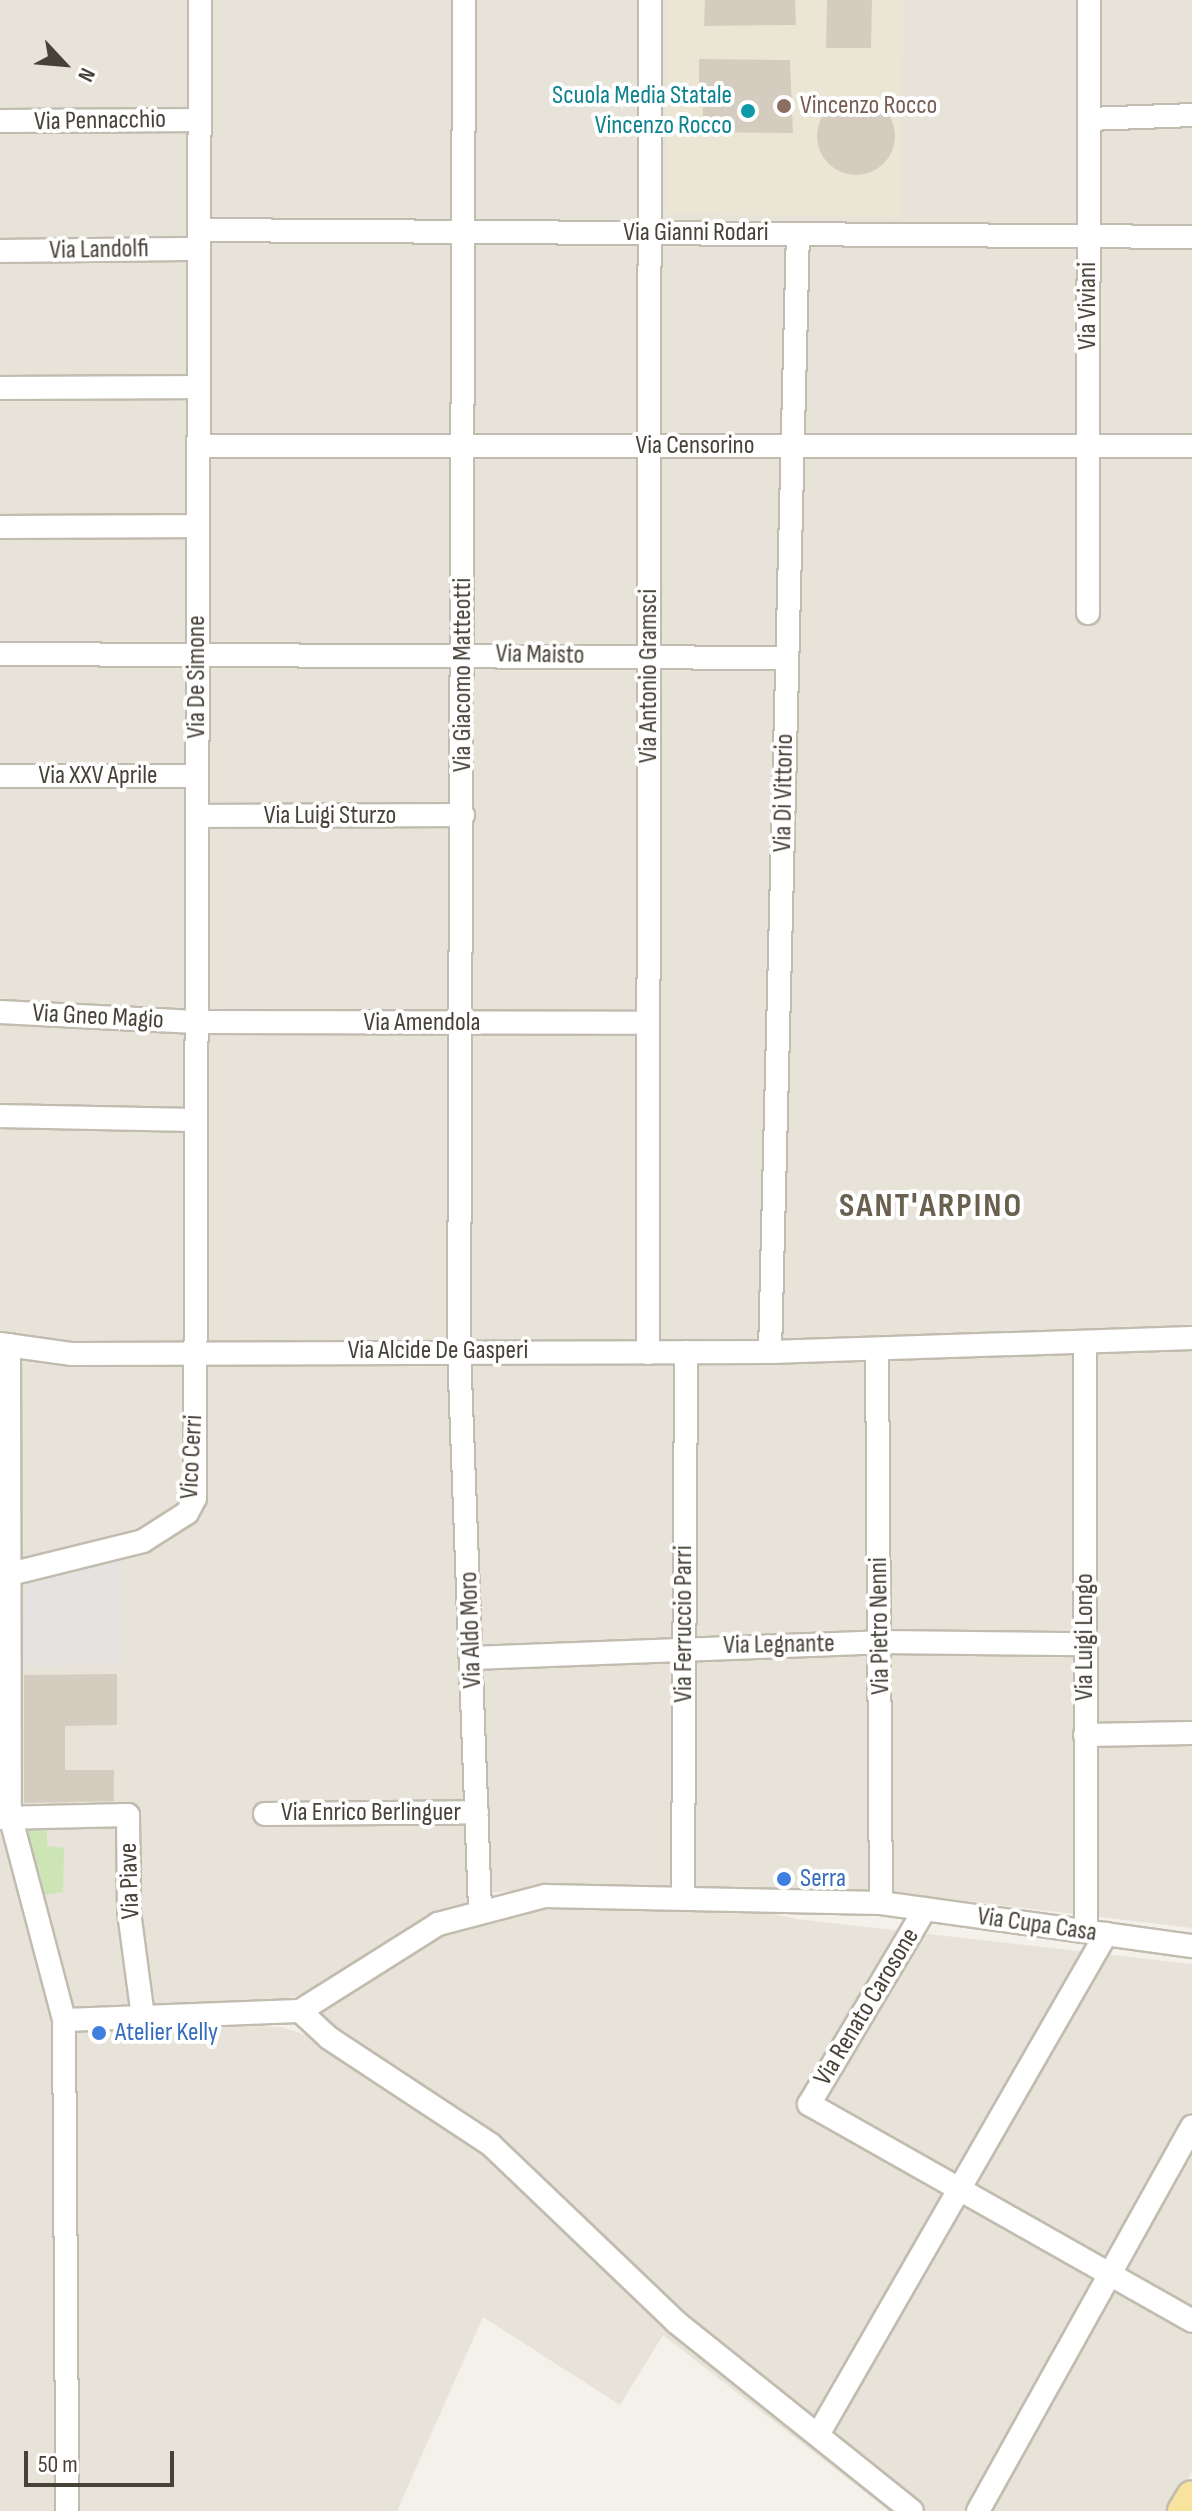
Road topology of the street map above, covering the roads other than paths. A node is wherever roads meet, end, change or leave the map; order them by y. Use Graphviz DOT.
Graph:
graph roads {
  1 [pos="200,0"];
  2 [pos="464,0"];
  3 [pos="650,0"];
  4 [pos="1089,0"];
  5 [pos="1192,115"];
  6 [pos="1089,119"];
  7 [pos="199,120"];
  8 [pos="0,121"];
  9 [pos="464,232"];
  10 [pos="650,233"];
  11 [pos="1088,233"];
  12 [pos="798,234"];
  13 [pos="1192,237"];
  14 [pos="199,240"];
  15 [pos="0,251"];
  16 [pos="198,387"];
  17 [pos="0,388"];
  18 [pos="198,446"];
  19 [pos="464,446"];
  20 [pos="650,446"];
  21 [pos="792,446"];
  22 [pos="1088,446"];
  23 [pos="1192,446"];
  24 [pos="198,526"];
  25 [pos="0,527"];
  26 [pos="1088,613"];
  27 [pos="197,651"];
  28 [pos="0,654"];
  29 [pos="463,654"];
  30 [pos="649,656"];
  31 [pos="787,658"];
  32 [pos="0,776"];
  33 [pos="197,776"];
  34 [pos="463,815"];
  35 [pos="197,816"];
  36 [pos="0,1012"];
  37 [pos="196,1022"];
  38 [pos="463,1023"];
  39 [pos="648,1023"];
  40 [pos="0,1116"];
  41 [pos="195,1120"];
  42 [pos="1192,1338"];
  43 [pos="1085,1343"];
  44 [pos="4,1344"];
  45 [pos="877,1349"];
  46 [pos="459,1350"];
  47 [pos="686,1352"];
  48 [pos="770,1352"];
  49 [pos="648,1353"];
  50 [pos="194,1354"];
  51 [pos="10,1574"];
  52 [pos="881,1642"];
  53 [pos="1085,1644"];
  54 [pos="684,1647"];
  55 [pos="472,1658"];
  56 [pos="3,1700"];
  57 [pos="1192,1733"];
  58 [pos="1085,1735"];
  59 [pos="477,1812"];
  60 [pos="265,1814"];
  61 [pos="5,1816"];
  62 [pos="683,1895"];
  63 [pos="881,1903"];
  64 [pos="925,1909"];
  65 [pos="480,1910"];
  66 [pos="1096,1933"];
  67 [pos="1192,1946"];
  68 [pos="300,2011"];
  69 [pos="143,2017"];
  70 [pos="64,2020"];
  71 [pos="1192,2127"];
  72 [pos="959,2189"];
  73 [pos="1109,2275"];
  74 [pos="1192,2321"];
  75 [pos="819,2433"];
  76 [pos="1192,2496"];
  77 [pos="65,2501"];
  78 [pos="50,2511"];
  79 [pos="912,2511"];
  80 [pos="978,2511"];
  81 [pos="1183,2511"];
  1 -- 7 [label="street, Via De Simone"];
  2 -- 9 [label="street, Via Giacomo Matteotti"];
  3 -- 10 [label="street, Via Antonio Gramsci"];
  4 -- 6 [label="street, Via Viviani"];
  5 -- 6 [label="street"];
  6 -- 11 [label="street, Via Viviani"];
  7 -- 8 [label="street, Via Pennacchio"];
  7 -- 14 [label="street, Via De Simone"];
  9 -- 10 [label="street, Via Gianni Rodari"];
  9 -- 14 [label="street, Via Gianni Rodari"];
  9 -- 19 [label="street, Via Giacomo Matteotti"];
  10 -- 12 [label="street, Via Gianni Rodari"];
  10 -- 20 [label="street, Via Antonio Gramsci"];
  11 -- 12 [label="street, Via Gianni Rodari"];
  11 -- 13 [label="street, Via Gianni Rodari"];
  11 -- 22 [label="street, Via Viviani"];
  12 -- 21 [label="street, Via Di Vittorio"];
  14 -- 15 [label="street, Via Landolfi"];
  14 -- 16 [label="street, Via De Simone"];
  16 -- 17 [label="street"];
  16 -- 18 [label="street, Via De Simone"];
  18 -- 19 [label="street, Via Censorino"];
  18 -- 24 [label="street, Via De Simone"];
  19 -- 20 [label="street, Via Censorino"];
  19 -- 29 [label="street, Via Giacomo Matteotti"];
  20 -- 21 [label="street, Via Censorino"];
  20 -- 30 [label="street, Via Antonio Gramsci"];
  21 -- 22 [label="street, Via Censorino"];
  21 -- 31 [label="street, Via Di Vittorio"];
  22 -- 23 [label="street, Via Censorino"];
  22 -- 26 [label="street, Via Viviani"];
  24 -- 25 [label="street"];
  24 -- 27 [label="street, Via De Simone"];
  27 -- 28 [label="street, Via Maisto"];
  27 -- 29 [label="street, Via Maisto"];
  27 -- 33 [label="street, Via De Simone"];
  29 -- 30 [label="street, Via Maisto"];
  29 -- 34 [label="street, Via Giacomo Matteotti"];
  30 -- 31 [label="street, Via Maisto"];
  30 -- 39 [label="street, Via Antonio Gramsci"];
  31 -- 48 [label="street, Via Di Vittorio"];
  32 -- 33 [label="street, Via XXV Aprile"];
  33 -- 35 [label="street, Via De Simone"];
  34 -- 35 [label="street, Via Luigi Sturzo"];
  34 -- 38 [label="street, Via Giacomo Matteotti"];
  35 -- 37 [label="street, Via De Simone"];
  36 -- 37 [label="street, Via Gneo Magio"];
  37 -- 38 [label="street, Via Amendola"];
  37 -- 41 [label="street, Via De Simone"];
  38 -- 39 [label="street, Via Amendola"];
  38 -- 46 [label="street, Via Giacomo Matteotti"];
  39 -- 49 [label="street, Via Antonio Gramsci"];
  40 -- 41 [label="street"];
  41 -- 50 [label="street, Via De Simone"];
  42 -- 43 [label="street, Via Alcide De Gasperi"];
  43 -- 45 [label="street, Via Alcide De Gasperi"];
  43 -- 53 [label="street, Via Luigi Longo"];
  44 -- 50 [label="street, Via Alcide De Gasperi"];
  44 -- 51 [label="street"];
  45 -- 48 [label="street, Via Alcide De Gasperi"];
  45 -- 52 [label="street, Via Pietro Nenni"];
  46 -- 49 [label="street, Via Alcide De Gasperi"];
  46 -- 50 [label="street, Via Alcide De Gasperi"];
  46 -- 55 [label="street, Via Aldo Moro"];
  47 -- 48 [label="street, Via Alcide De Gasperi"];
  47 -- 49 [label="street, Via Alcide De Gasperi"];
  47 -- 54 [label="street, Via Ferruccio Parri"];
  50 -- 51 [label="street, Vico Cerri"];
  51 -- 56 [label="street"];
  52 -- 53 [label="street, Via Legnante"];
  52 -- 54 [label="street, Via Legnante"];
  52 -- 63 [label="street, Via Pietro Nenni"];
  53 -- 58 [label="street, Via Luigi Longo"];
  54 -- 55 [label="street, Via Legnante"];
  54 -- 62 [label="street, Via Ferruccio Parri"];
  55 -- 59 [label="street, Via Aldo Moro"];
  56 -- 61 [label="street"];
  57 -- 58 [label="street"];
  58 -- 66 [label="street, Via Luigi Longo"];
  59 -- 60 [label="street, Via Enrico Berlinguer"];
  59 -- 65 [label="street, Via Aldo Moro"];
  61 -- 69 [label="street, Via Piave"];
  61 -- 70 [label="street"];
  62 -- 63 [label="street, Via Cupa Casa"];
  62 -- 65 [label="street, Via Cupa Casa"];
  63 -- 64 [label="street, Via Cupa Casa"];
  64 -- 66 [label="street, Via Cupa Casa"];
  64 -- 72 [label="street, Via Renato Carosone"];
  65 -- 68 [label="street, Via Cupa Casa"];
  66 -- 67 [label="street, Via Cupa Casa"];
  66 -- 72 [label="street"];
  68 -- 69 [label="street"];
  68 -- 75 [label="street"];
  69 -- 70 [label="street"];
  70 -- 77 [label="street"];
  71 -- 73 [label="street"];
  72 -- 73 [label="street"];
  72 -- 75 [label="street"];
  73 -- 74 [label="street"];
  73 -- 80 [label="street"];
  75 -- 79 [label="street"];
  76 -- 81 [label="main road"];
  77 -- 78 [label="street"];
}
